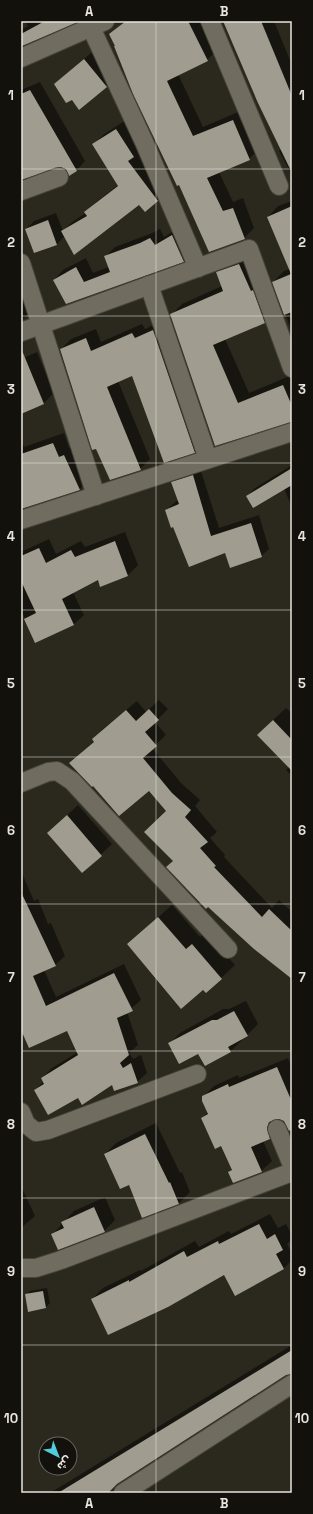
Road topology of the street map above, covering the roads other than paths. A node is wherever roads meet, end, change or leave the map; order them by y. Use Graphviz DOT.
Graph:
graph roads {
  1 [pos="210,21"];
  2 [pos="94,23"];
  3 [pos="21,58"];
  4 [pos="59,178"];
  5 [pos="278,186"];
  6 [pos="21,191"];
  7 [pos="21,263"];
  8 [pos="198,268"];
  9 [pos="149,286"];
  10 [pos="40,325"];
  11 [pos="21,332"];
  12 [pos="292,368"];
  13 [pos="292,432"];
  14 [pos="208,459"];
  15 [pos="96,496"];
  16 [pos="21,520"];
  17 [pos="21,783"];
  18 [pos="228,949"];
  19 [pos="197,1074"];
  20 [pos="21,1112"];
  21 [pos="276,1129"];
  22 [pos="292,1164"];
  23 [pos="292,1172"];
  24 [pos="21,1268"];
  25 [pos="292,1384"];
  26 [pos="123,1493"];
  1 -- 5 [label="street"];
  2 -- 3 [label="street"];
  2 -- 8 [label="street"];
  4 -- 6 [label="street"];
  7 -- 10 [label="street"];
  8 -- 9 [label="street"];
  8 -- 12 [label="street"];
  9 -- 10 [label="street"];
  9 -- 14 [label="street"];
  10 -- 11 [label="street"];
  10 -- 15 [label="street"];
  13 -- 14 [label="street"];
  14 -- 15 [label="street"];
  15 -- 16 [label="street"];
  17 -- 18 [label="street"];
  19 -- 20 [label="street"];
  21 -- 22 [label="street"];
  23 -- 24 [label="street"];
  25 -- 26 [label="street"];
}
